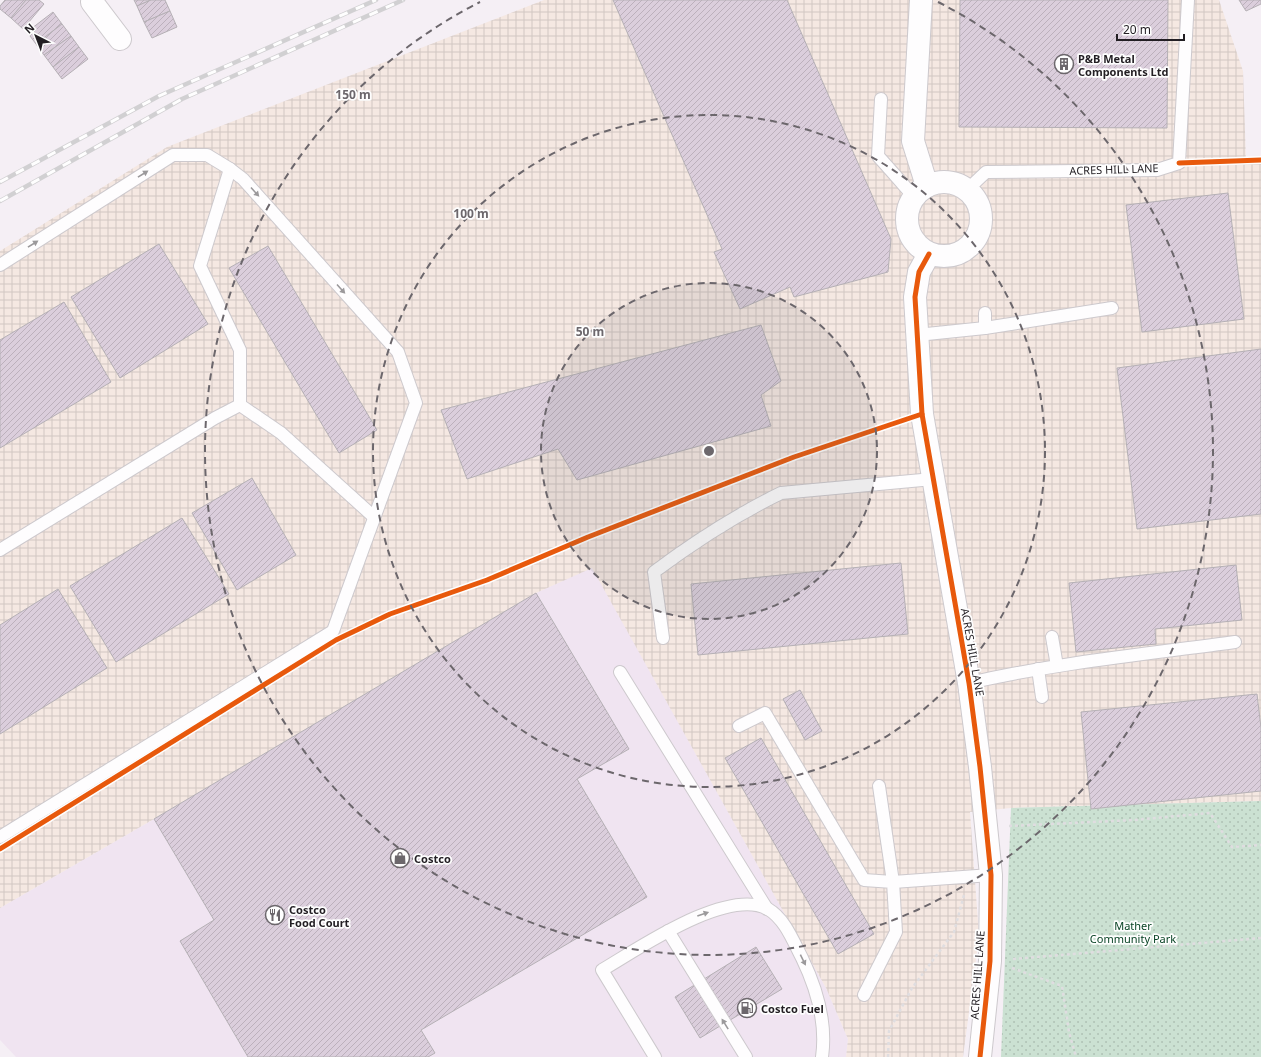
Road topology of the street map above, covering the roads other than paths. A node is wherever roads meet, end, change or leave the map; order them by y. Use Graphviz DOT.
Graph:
graph roads {
  1 [pos="921,0"];
  2 [pos="1188,0"];
  3 [pos="92,1"];
  4 [pos="120,39"];
  5 [pos="881,99"];
  6 [pos="230,169"];
  7 [pos="967,190"];
  8 [pos="920,192"];
  9 [pos="929,254"];
  10 [pos="0,264"];
  11 [pos="1112,308"];
  12 [pos="985,313"];
  13 [pos="985,328"];
  14 [pos="917,335"];
  15 [pos="240,405"];
  16 [pos="933,479"];
  17 [pos="374,517"];
  18 [pos="0,550"];
  19 [pos="1052,637"];
  20 [pos="664,638"];
  21 [pos="1235,642"];
  22 [pos="1057,666"];
  23 [pos="1038,669"];
  24 [pos="620,672"];
  25 [pos="969,683"];
  26 [pos="1042,697"];
  27 [pos="738,726"];
  28 [pos="879,786"];
  29 [pos="0,837"];
  30 [pos="991,875"];
  31 [pos="893,882"];
  32 [pos="767,909"];
  33 [pos="668,931"];
  34 [pos="864,995"];
  35 [pos="655,1057"];
  36 [pos="746,1057"];
  37 [pos="822,1057"];
  38 [pos="980,1057"];
  1 -- 8 [label="street"];
  2 -- 7 [label="lane, ACRES HILL LANE"];
  3 -- 4 [label="street"];
  5 -- 8 [label="lane"];
  10 -- 6 [label="lane, one-way"];
  6 -- 15 [label="lane"];
  6 -- 17 [label="lane, one-way"];
  7 -- 8 [label="street"];
  7 -- 9 [label="street"];
  8 -- 9 [label="street"];
  9 -- 14 [label="street, ACRES HILL LANE"];
  11 -- 13 [label="lane"];
  12 -- 13 [label="lane"];
  13 -- 14 [label="lane"];
  14 -- 16 [label="street, ACRES HILL LANE"];
  15 -- 17 [label="lane"];
  15 -- 18 [label="lane"];
  16 -- 20 [label="lane"];
  16 -- 25 [label="street, ACRES HILL LANE"];
  17 -- 29 [label="lane"];
  19 -- 22 [label="lane"];
  21 -- 22 [label="lane"];
  22 -- 23 [label="lane"];
  23 -- 25 [label="lane"];
  23 -- 26 [label="lane"];
  24 -- 32 [label="lane"];
  25 -- 30 [label="street, ACRES HILL LANE"];
  27 -- 31 [label="lane"];
  28 -- 31 [label="lane"];
  30 -- 31 [label="lane"];
  30 -- 38 [label="street, ACRES HILL LANE"];
  31 -- 34 [label="lane"];
  33 -- 32 [label="lane, one-way"];
  32 -- 37 [label="lane, one-way"];
  33 -- 35 [label="lane"];
  36 -- 33 [label="lane, one-way"];
}
